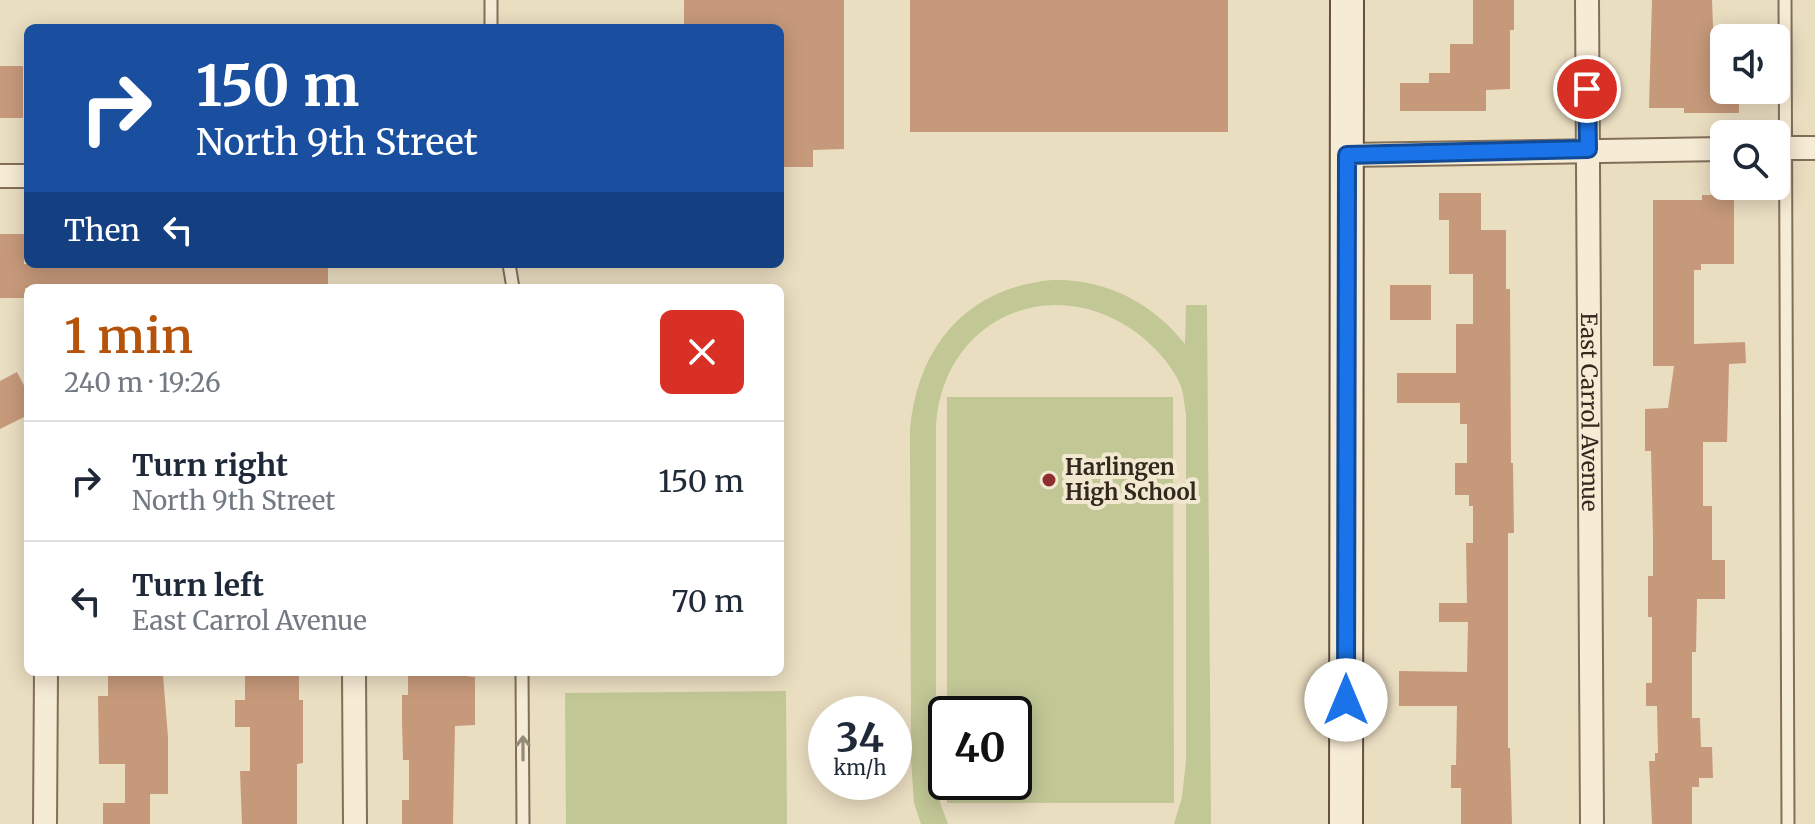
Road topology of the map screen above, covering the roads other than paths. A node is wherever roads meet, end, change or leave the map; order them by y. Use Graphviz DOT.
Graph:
graph roads {
  1 [pos="491,0"];
  2 [pos="1347,0"];
  3 [pos="1587,0"];
  4 [pos="1785,0"];
  5 [pos="491,24"];
  6 [pos="1782,120"];
  7 [pos="1790,148"];
  8 [pos="1815,148"];
  9 [pos="1588,149"];
  10 [pos="1710,149"];
  11 [pos="1347,155"];
  12 [pos="0,176"];
  13 [pos="24,176"];
  14 [pos="1782,200"];
  15 [pos="46,676"];
  16 [pos="354,676"];
  17 [pos="522,676"];
  18 [pos="45,824"];
  19 [pos="355,824"];
  20 [pos="523,824"];
  21 [pos="1346,824"];
  22 [pos="1592,824"];
  23 [pos="1788,824"];
  1 -- 5 [label="lane"];
  2 -- 11 [label="street"];
  3 -- 9 [label="street, East Carrol Avenue"];
  4 -- 6 [label="lane"];
  7 -- 8 [label="street"];
  9 -- 10 [label="street"];
  9 -- 11 [label="street"];
  9 -- 22 [label="street, East Carrol Avenue"];
  11 -- 21 [label="street"];
  12 -- 13 [label="street"];
  14 -- 23 [label="lane"];
  15 -- 18 [label="street"];
  16 -- 19 [label="street"];
  20 -- 17 [label="lane, one-way"];
}
